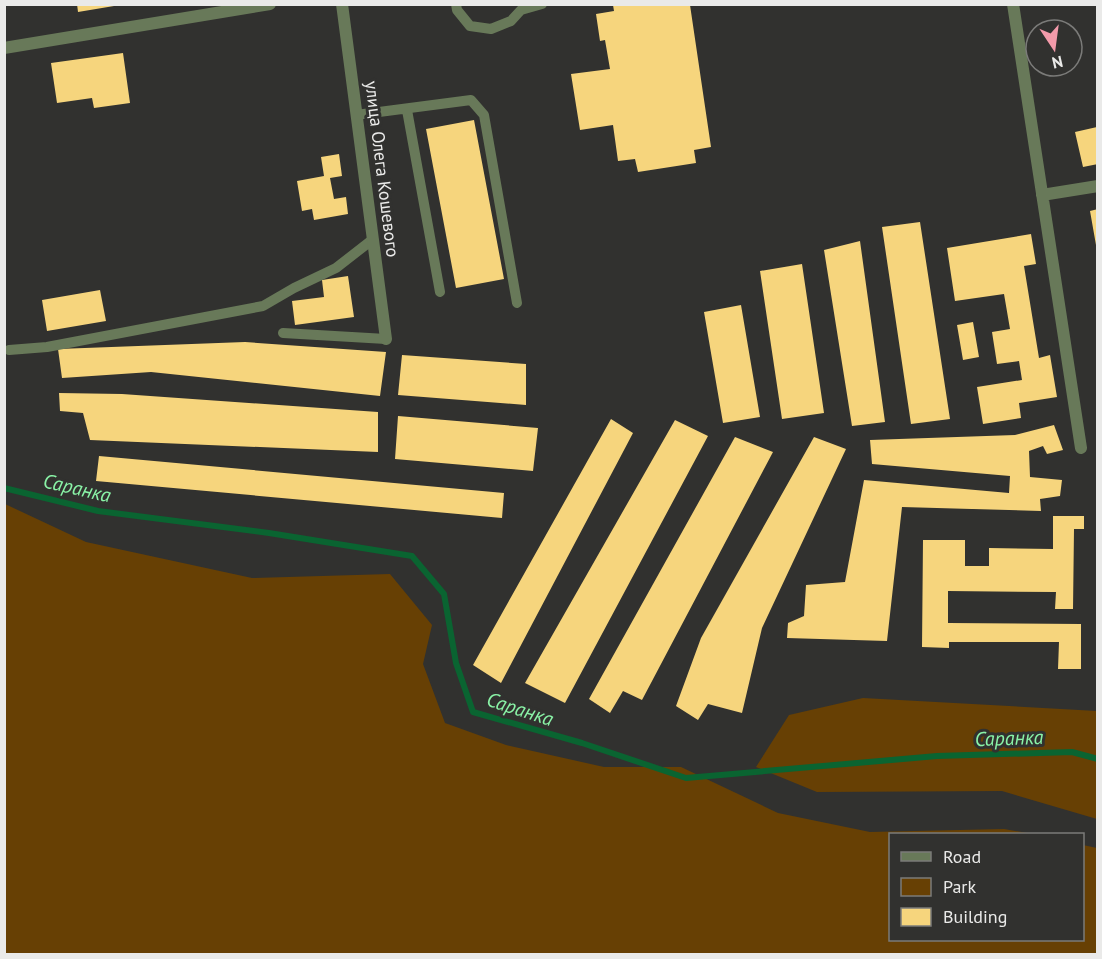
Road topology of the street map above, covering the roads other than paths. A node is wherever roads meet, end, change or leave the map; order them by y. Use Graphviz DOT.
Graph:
graph roads {
  1 [pos="270,4"];
  2 [pos="342,4"];
  3 [pos="456,4"];
  4 [pos="542,4"];
  5 [pos="1013,4"];
  6 [pos="4,48"];
  7 [pos="407,110"];
  8 [pos="356,115"];
  9 [pos="1098,186"];
  10 [pos="1042,195"];
  11 [pos="372,240"];
  12 [pos="440,292"];
  13 [pos="517,303"];
  14 [pos="283,333"];
  15 [pos="386,339"];
  16 [pos="9,350"];
  17 [pos="1081,448"];
  1 -- 6 [label="street"];
  2 -- 8 [label="street, улица Олега Кошевого"];
  3 -- 4 [label="lane"];
  5 -- 10 [label="street"];
  7 -- 8 [label="lane"];
  7 -- 12 [label="lane"];
  7 -- 13 [label="lane"];
  8 -- 11 [label="street, улица Олега Кошевого"];
  9 -- 10 [label="street"];
  10 -- 17 [label="street"];
  11 -- 15 [label="street, улица Олега Кошевого"];
  11 -- 16 [label="lane"];
  14 -- 15 [label="lane"];
}
